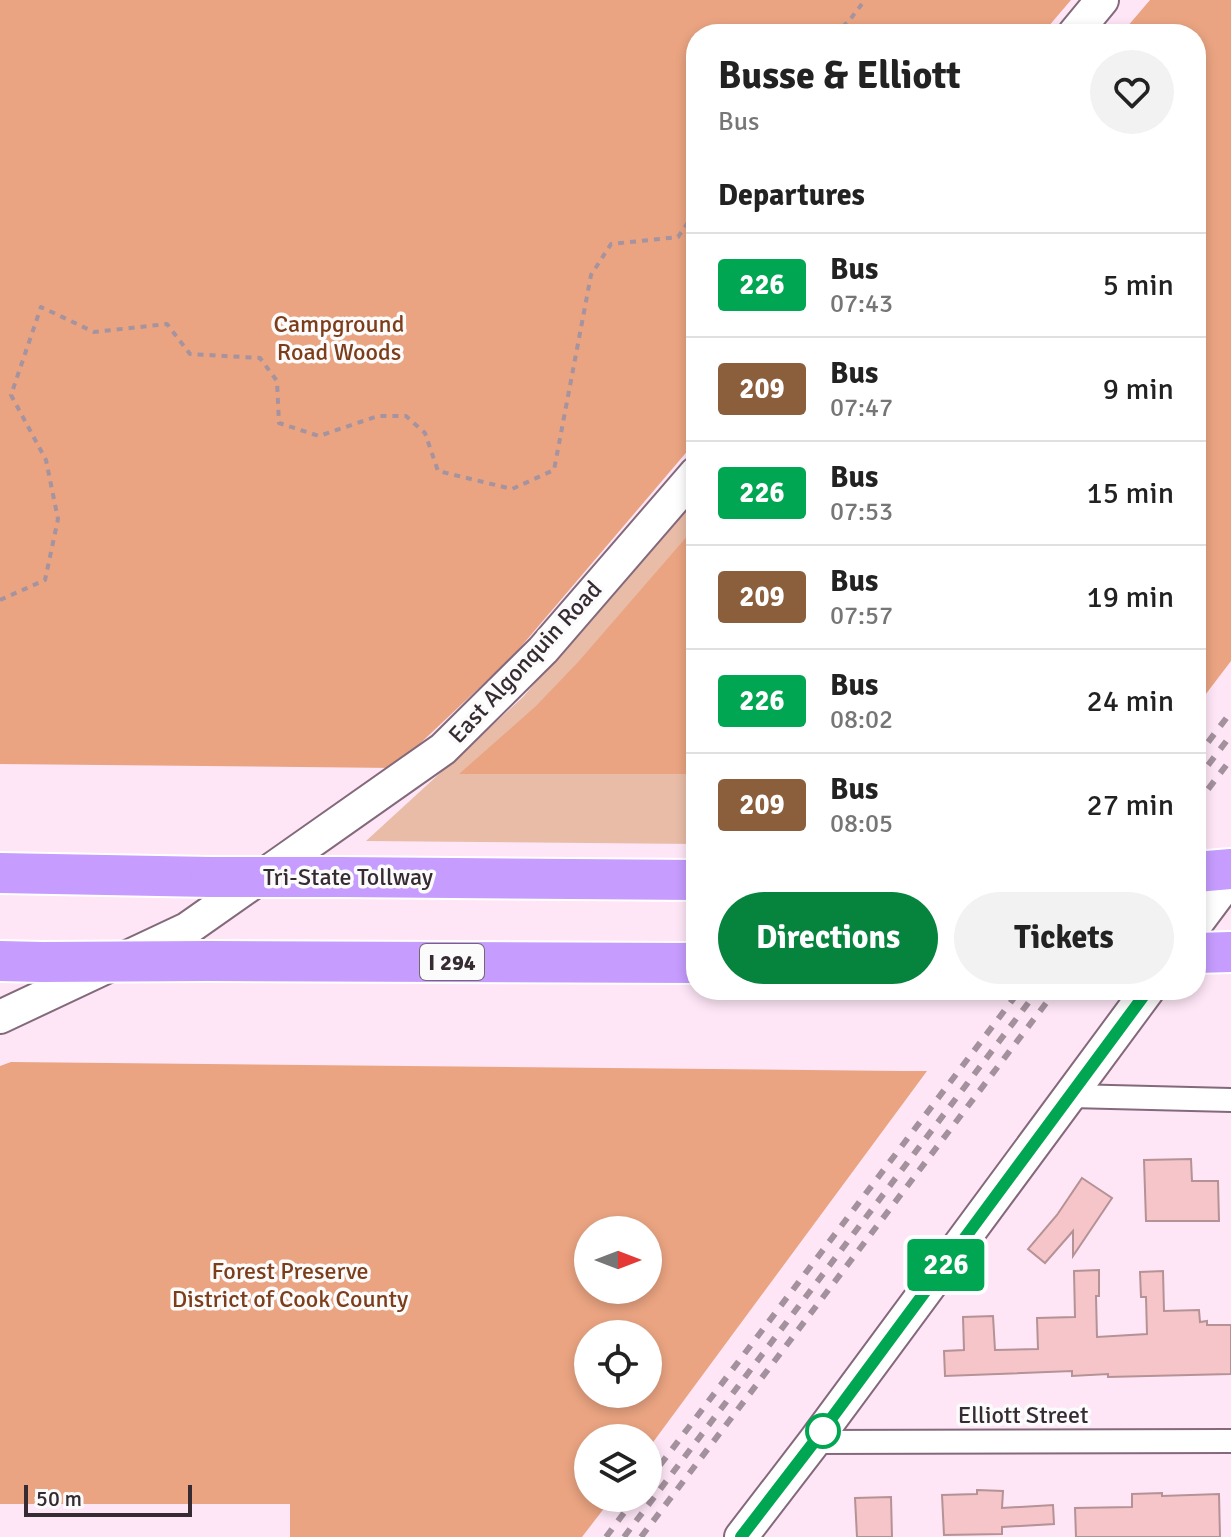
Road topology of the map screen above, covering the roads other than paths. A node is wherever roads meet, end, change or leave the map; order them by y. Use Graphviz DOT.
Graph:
graph roads {
  1 [pos="1102,0"];
  2 [pos="1082,24"];
  3 [pos="686,485"];
  4 [pos="1231,869"];
  5 [pos="1206,871"];
  6 [pos="0,873"];
  7 [pos="1231,877"];
  8 [pos="686,880"];
  9 [pos="1206,911"];
  10 [pos="1231,952"];
  11 [pos="1206,953"];
  12 [pos="0,961"];
  13 [pos="686,963"];
  14 [pos="1141,1000"];
  15 [pos="0,1017"];
  16 [pos="1071,1096"];
  17 [pos="1231,1100"];
  18 [pos="1231,1441"];
  19 [pos="814,1442"];
  20 [pos="741,1537"];
  1 -- 2 [label="main road"];
  3 -- 15 [label="main road, East Algonquin Road"];
  4 -- 5 [label="highway"];
  6 -- 8 [label="highway, Tri-State Tollway, bridge"];
  7 -- 9 [label="main road"];
  10 -- 11 [label="highway"];
  12 -- 13 [label="highway, I 294, bridge"];
  14 -- 16 [label="main road"];
  16 -- 17 [label="street"];
  16 -- 19 [label="main road"];
  18 -- 19 [label="street, Elliott Street"];
  19 -- 20 [label="main road"];
}
